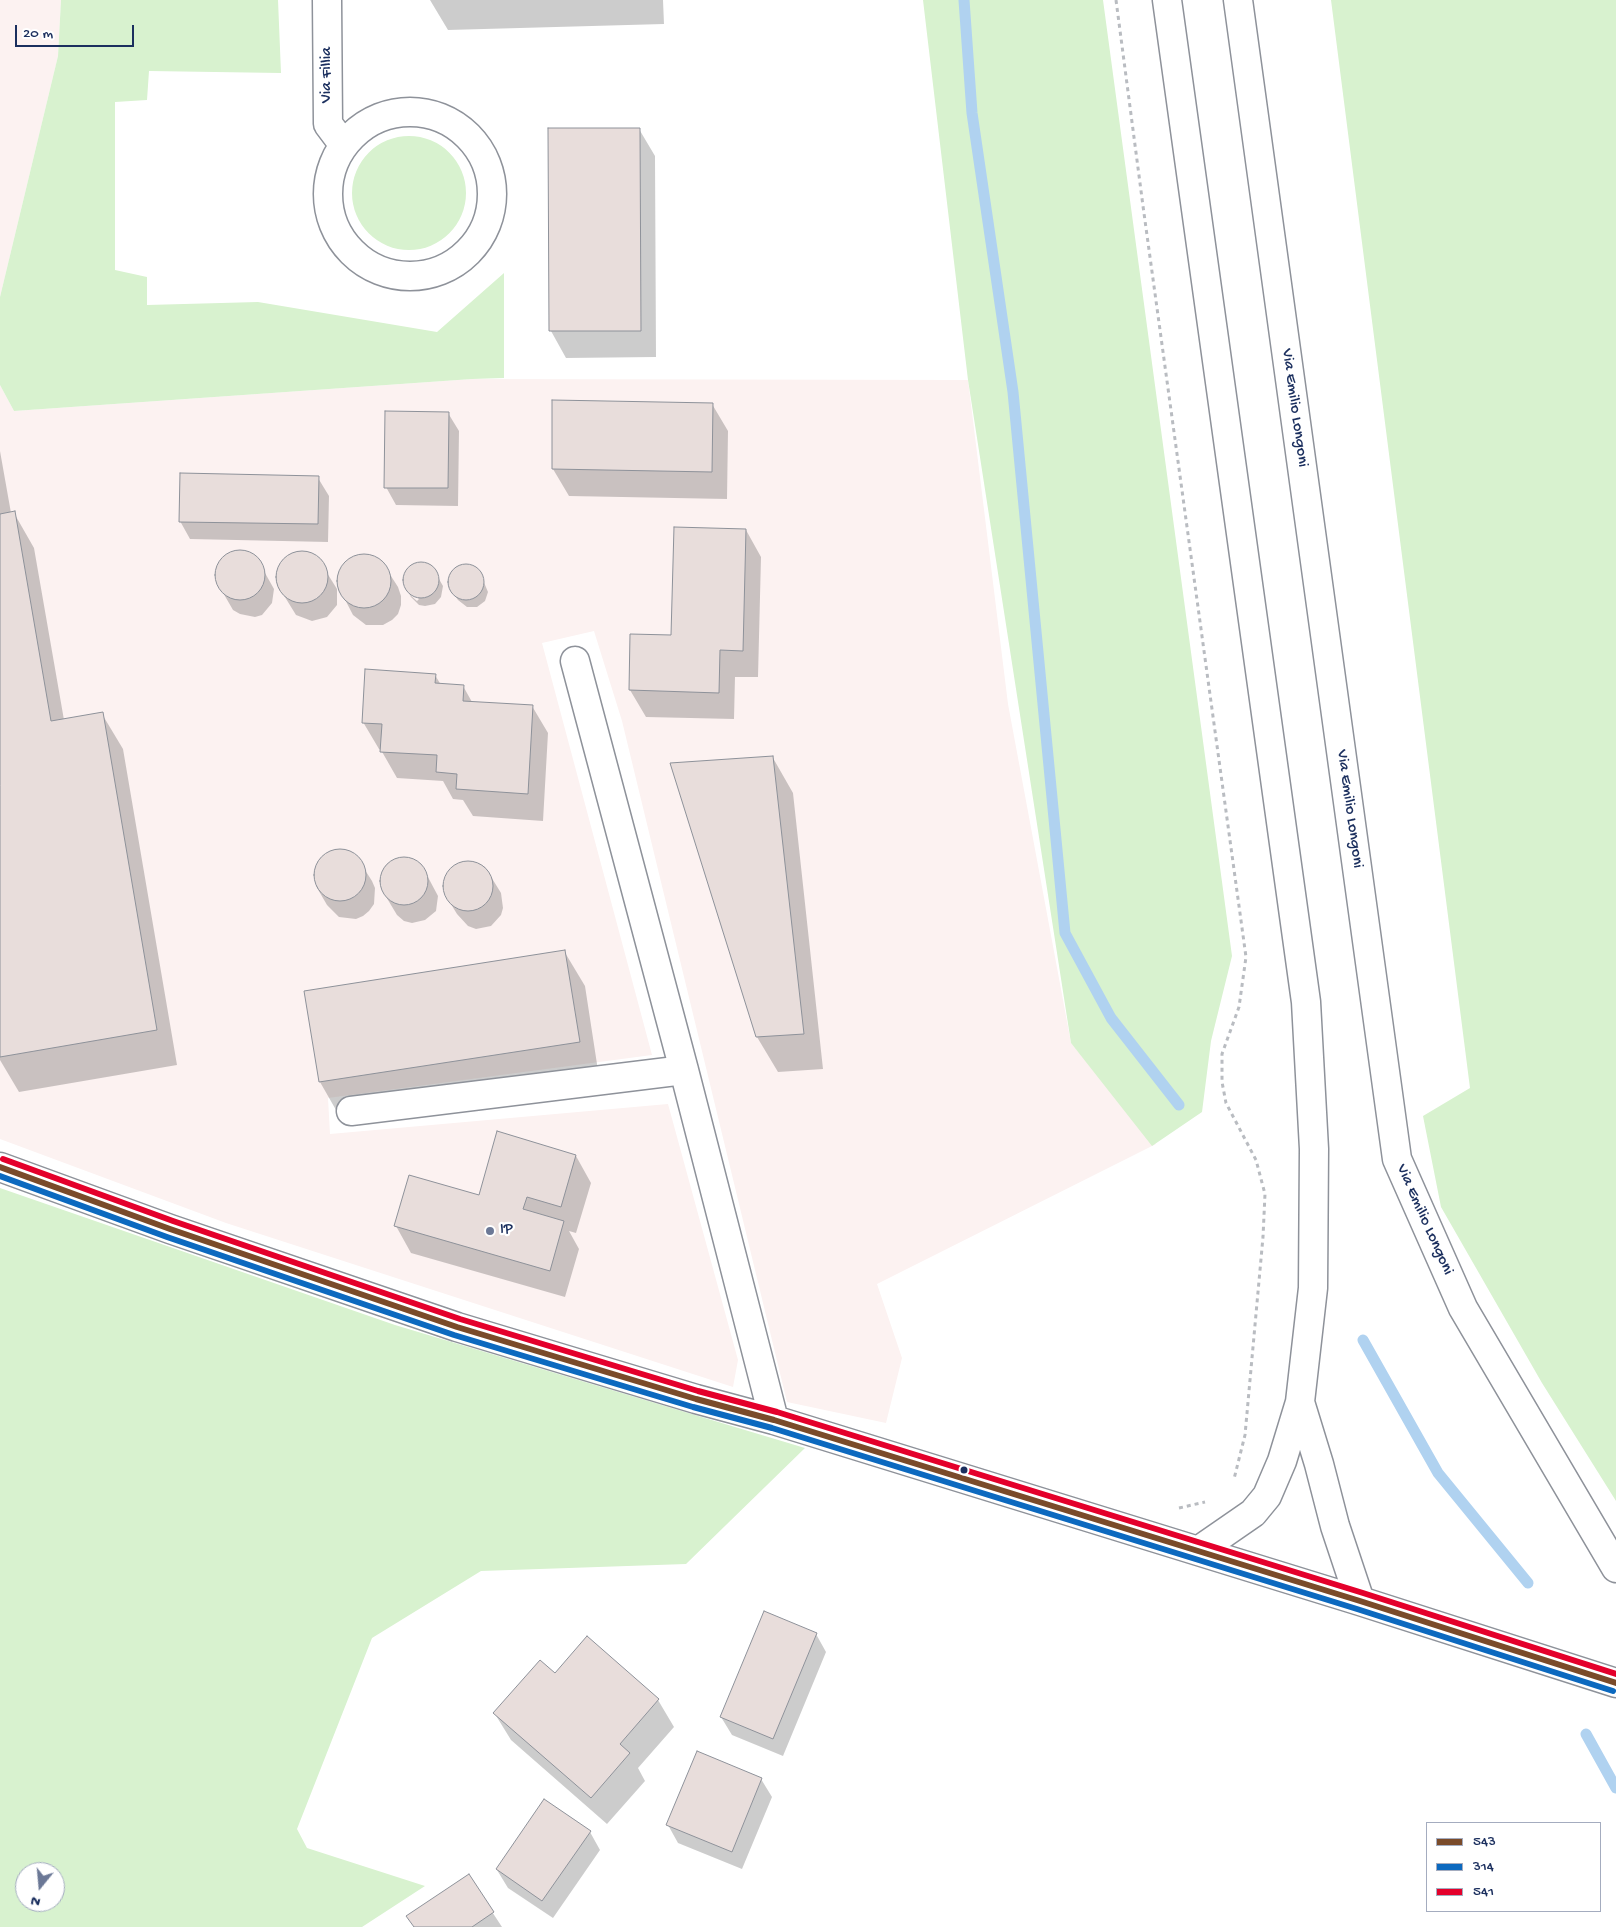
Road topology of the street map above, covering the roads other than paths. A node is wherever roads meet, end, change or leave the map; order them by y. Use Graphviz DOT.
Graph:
graph roads {
  1 [pos="327,0"];
  2 [pos="1167,0"];
  3 [pos="1238,0"];
  4 [pos="343,144"];
  5 [pos="575,661"];
  6 [pos="684,1070"];
  7 [pos="351,1111"];
  8 [pos="0,1166"];
  9 [pos="1300,1402"];
  10 [pos="774,1420"];
  11 [pos="1198,1551"];
  12 [pos="1616,1568"];
  13 [pos="1360,1601"];
  14 [pos="1616,1683"];
  1 -- 4 [label="street, Via Fillia"];
  2 -- 9 [label="street"];
  3 -- 12 [label="street, Via Emilio Longoni"];
  4 -- 4 [label="street"];
  5 -- 6 [label="street"];
  6 -- 7 [label="street"];
  6 -- 10 [label="street"];
  8 -- 10 [label="street"];
  9 -- 11 [label="street"];
  9 -- 13 [label="street"];
  10 -- 11 [label="street"];
  11 -- 13 [label="street"];
  13 -- 14 [label="street"];
}
